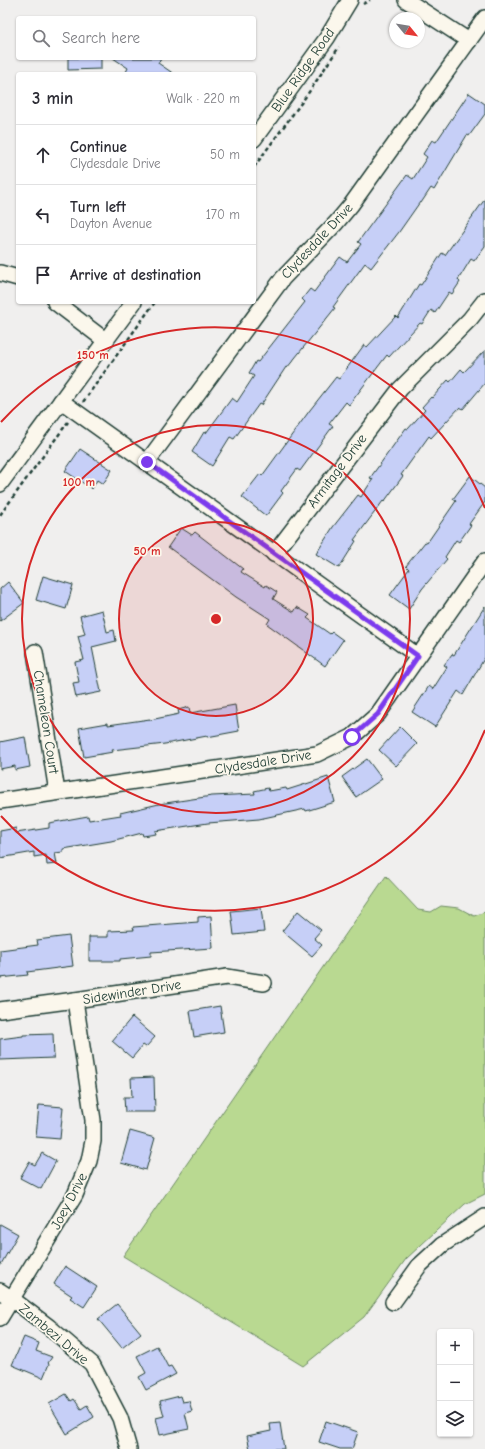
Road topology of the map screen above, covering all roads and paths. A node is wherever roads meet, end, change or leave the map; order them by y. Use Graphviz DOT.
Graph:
graph roads {
  1 [pos="370,0"];
  2 [pos="406,0"];
  3 [pos="355,5"];
  4 [pos="485,18"];
  5 [pos="469,41"];
  6 [pos="342,42"];
  7 [pos="256,136"];
  8 [pos="256,164"];
  9 [pos="0,274"];
  10 [pos="16,277"];
  11 [pos="485,300"];
  12 [pos="58,304"];
  13 [pos="133,304"];
  14 [pos="106,340"];
  15 [pos="61,401"];
  16 [pos="147,462"];
  17 [pos="0,484"];
  18 [pos="274,554"];
  19 [pos="485,561"];
  20 [pos="35,652"];
  21 [pos="418,656"];
  22 [pos="57,792"];
  23 [pos="0,802"];
  24 [pos="264,983"];
  25 [pos="75,1000"];
  26 [pos="0,1010"];
  27 [pos="485,1217"];
  28 [pos="6,1295"];
  29 [pos="393,1302"];
  30 [pos="0,1318"];
  31 [pos="129,1449"];
  1 -- 3 [label="path"];
  2 -- 5 [label="street"];
  3 -- 7 [label="street, Blue Ridge Road"];
  4 -- 5 [label="street, Clydesdale Drive"];
  5 -- 16 [label="street, Clydesdale Drive"];
  6 -- 8 [label="path"];
  9 -- 10 [label="street"];
  11 -- 18 [label="street, Armitage Drive"];
  12 -- 14 [label="street"];
  13 -- 14 [label="street"];
  14 -- 15 [label="street"];
  15 -- 16 [label="street"];
  15 -- 17 [label="street"];
  16 -- 18 [label="street"];
  18 -- 21 [label="street"];
  19 -- 21 [label="street, Clydesdale Drive"];
  20 -- 22 [label="street, Chameleon Court"];
  21 -- 22 [label="street, Clydesdale Drive"];
  22 -- 23 [label="street, Clydesdale Drive"];
  24 -- 25 [label="street, Sidewinder Drive"];
  25 -- 26 [label="street, Sidewinder Drive"];
  25 -- 28 [label="street, Joey Drive"];
  27 -- 29 [label="street"];
  28 -- 30 [label="street, Joey Drive"];
  28 -- 31 [label="street, Zambezi Drive"];
}
